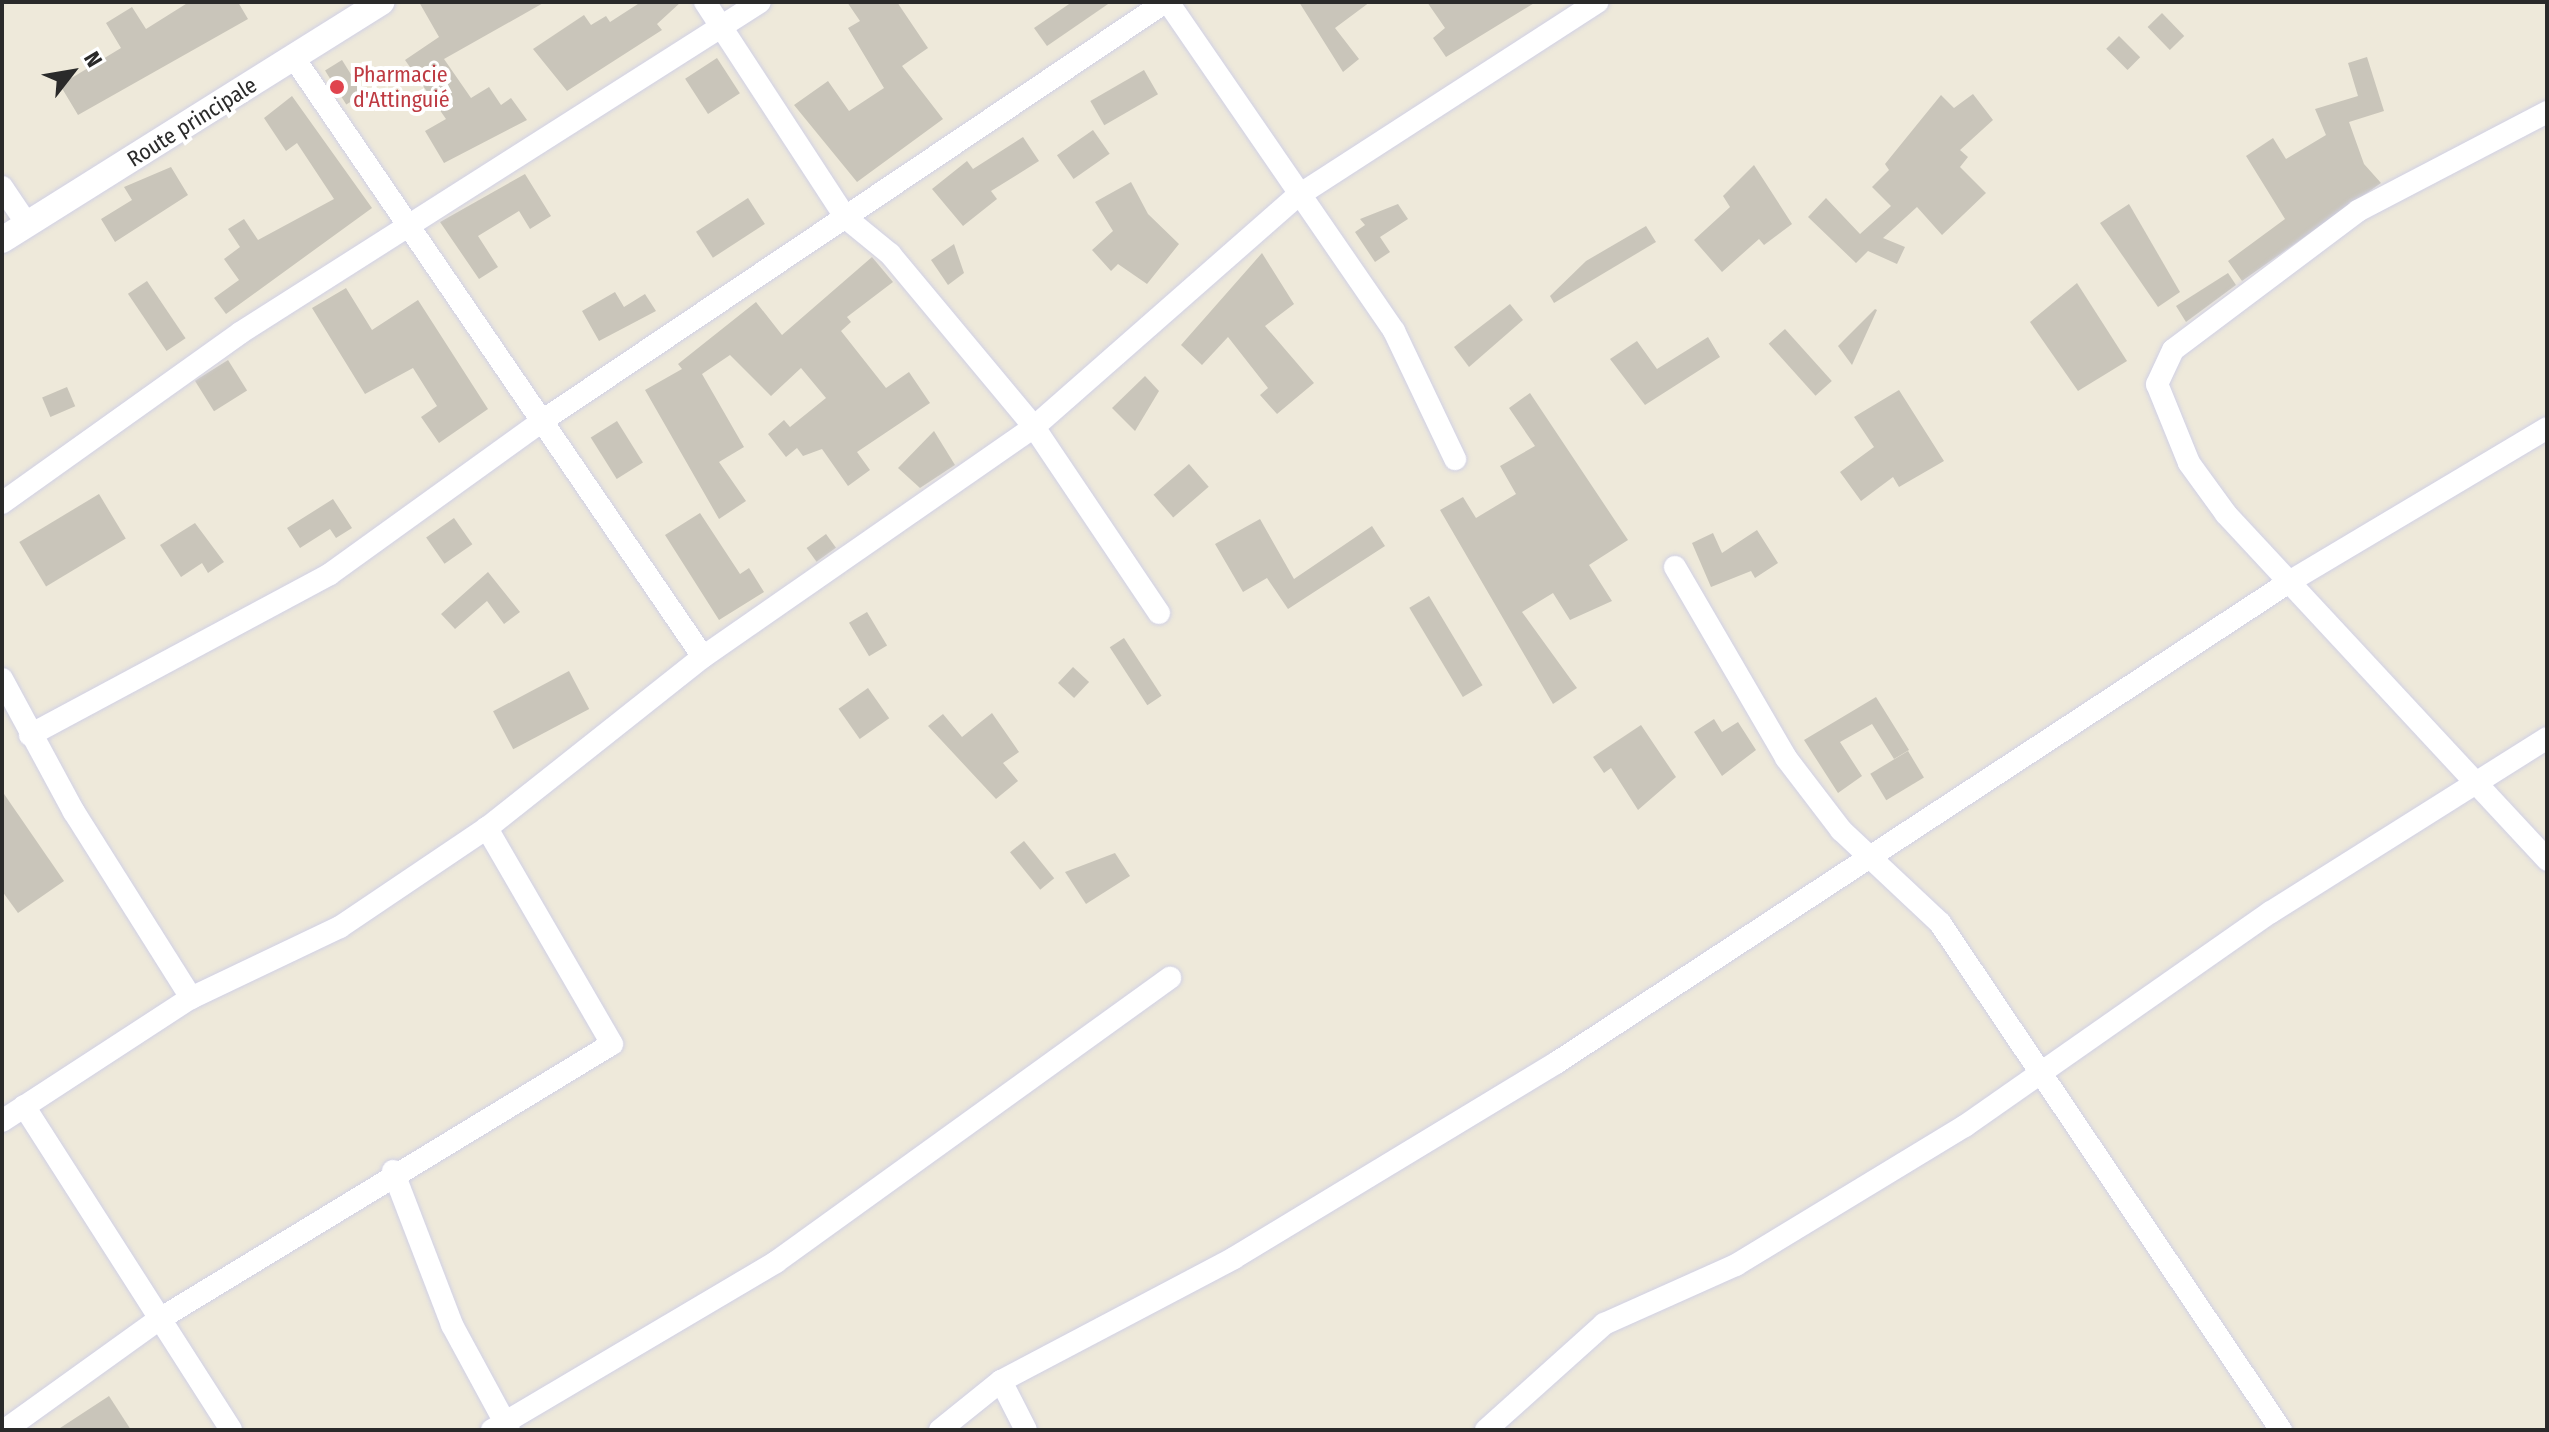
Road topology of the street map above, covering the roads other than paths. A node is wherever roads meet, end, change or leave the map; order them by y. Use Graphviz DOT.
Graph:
graph roads {
  1 [pos="381,2"];
  2 [pos="705,2"];
  3 [pos="760,2"];
  4 [pos="1166,2"];
  5 [pos="1598,2"];
  6 [pos="722,27"];
  7 [pos="294,58"];
  8 [pos="2547,112"];
  9 [pos="2,187"];
  10 [pos="1296,197"];
  11 [pos="846,218"];
  12 [pos="27,224"];
  13 [pos="410,224"];
  14 [pos="2,240"];
  15 [pos="545,419"];
  16 [pos="1034,427"];
  17 [pos="2547,428"];
  18 [pos="1455,459"];
  19 [pos="2,503"];
  20 [pos="1675,567"];
  21 [pos="2289,582"];
  22 [pos="1159,613"];
  23 [pos="703,657"];
  24 [pos="2,679"];
  25 [pos="30,735"];
  26 [pos="2547,738"];
  27 [pos="2477,783"];
  28 [pos="487,828"];
  29 [pos="1869,856"];
  30 [pos="2547,860"];
  31 [pos="1170,978"];
  32 [pos="191,998"];
  33 [pos="2040,1076"];
  34 [pos="24,1106"];
  35 [pos="2,1121"];
  36 [pos="393,1171"];
  37 [pos="158,1320"];
  38 [pos="1001,1381"];
  39 [pos="501,1428"];
  40 [pos="5,1430"];
  41 [pos="231,1430"];
  42 [pos="940,1430"];
  43 [pos="1026,1430"];
  44 [pos="1486,1430"];
  45 [pos="2281,1430"];
  1 -- 7 [label="street, Route principale"];
  2 -- 6 [label="street"];
  3 -- 6 [label="street"];
  4 -- 10 [label="street"];
  4 -- 11 [label="street"];
  5 -- 10 [label="street"];
  6 -- 11 [label="street"];
  6 -- 13 [label="street"];
  7 -- 12 [label="street, Route principale"];
  7 -- 13 [label="street"];
  8 -- 21 [label="street"];
  9 -- 12 [label="street"];
  10 -- 16 [label="street"];
  10 -- 18 [label="street"];
  11 -- 15 [label="street"];
  11 -- 16 [label="street"];
  12 -- 14 [label="street, Route principale"];
  13 -- 15 [label="street"];
  13 -- 19 [label="street"];
  15 -- 23 [label="street"];
  15 -- 25 [label="street"];
  16 -- 22 [label="street"];
  16 -- 23 [label="street"];
  17 -- 21 [label="street"];
  20 -- 29 [label="street"];
  21 -- 27 [label="street"];
  21 -- 29 [label="street"];
  23 -- 28 [label="street"];
  24 -- 25 [label="street"];
  25 -- 32 [label="street"];
  26 -- 27 [label="street"];
  27 -- 30 [label="street"];
  27 -- 33 [label="street"];
  28 -- 32 [label="street"];
  28 -- 36 [label="street"];
  29 -- 33 [label="street"];
  29 -- 38 [label="street"];
  31 -- 39 [label="street"];
  32 -- 34 [label="street"];
  33 -- 44 [label="street"];
  33 -- 45 [label="street"];
  34 -- 35 [label="street"];
  34 -- 37 [label="street"];
  36 -- 37 [label="street"];
  36 -- 39 [label="street"];
  37 -- 40 [label="street"];
  37 -- 41 [label="street"];
  38 -- 42 [label="street"];
  38 -- 43 [label="street"];
}
